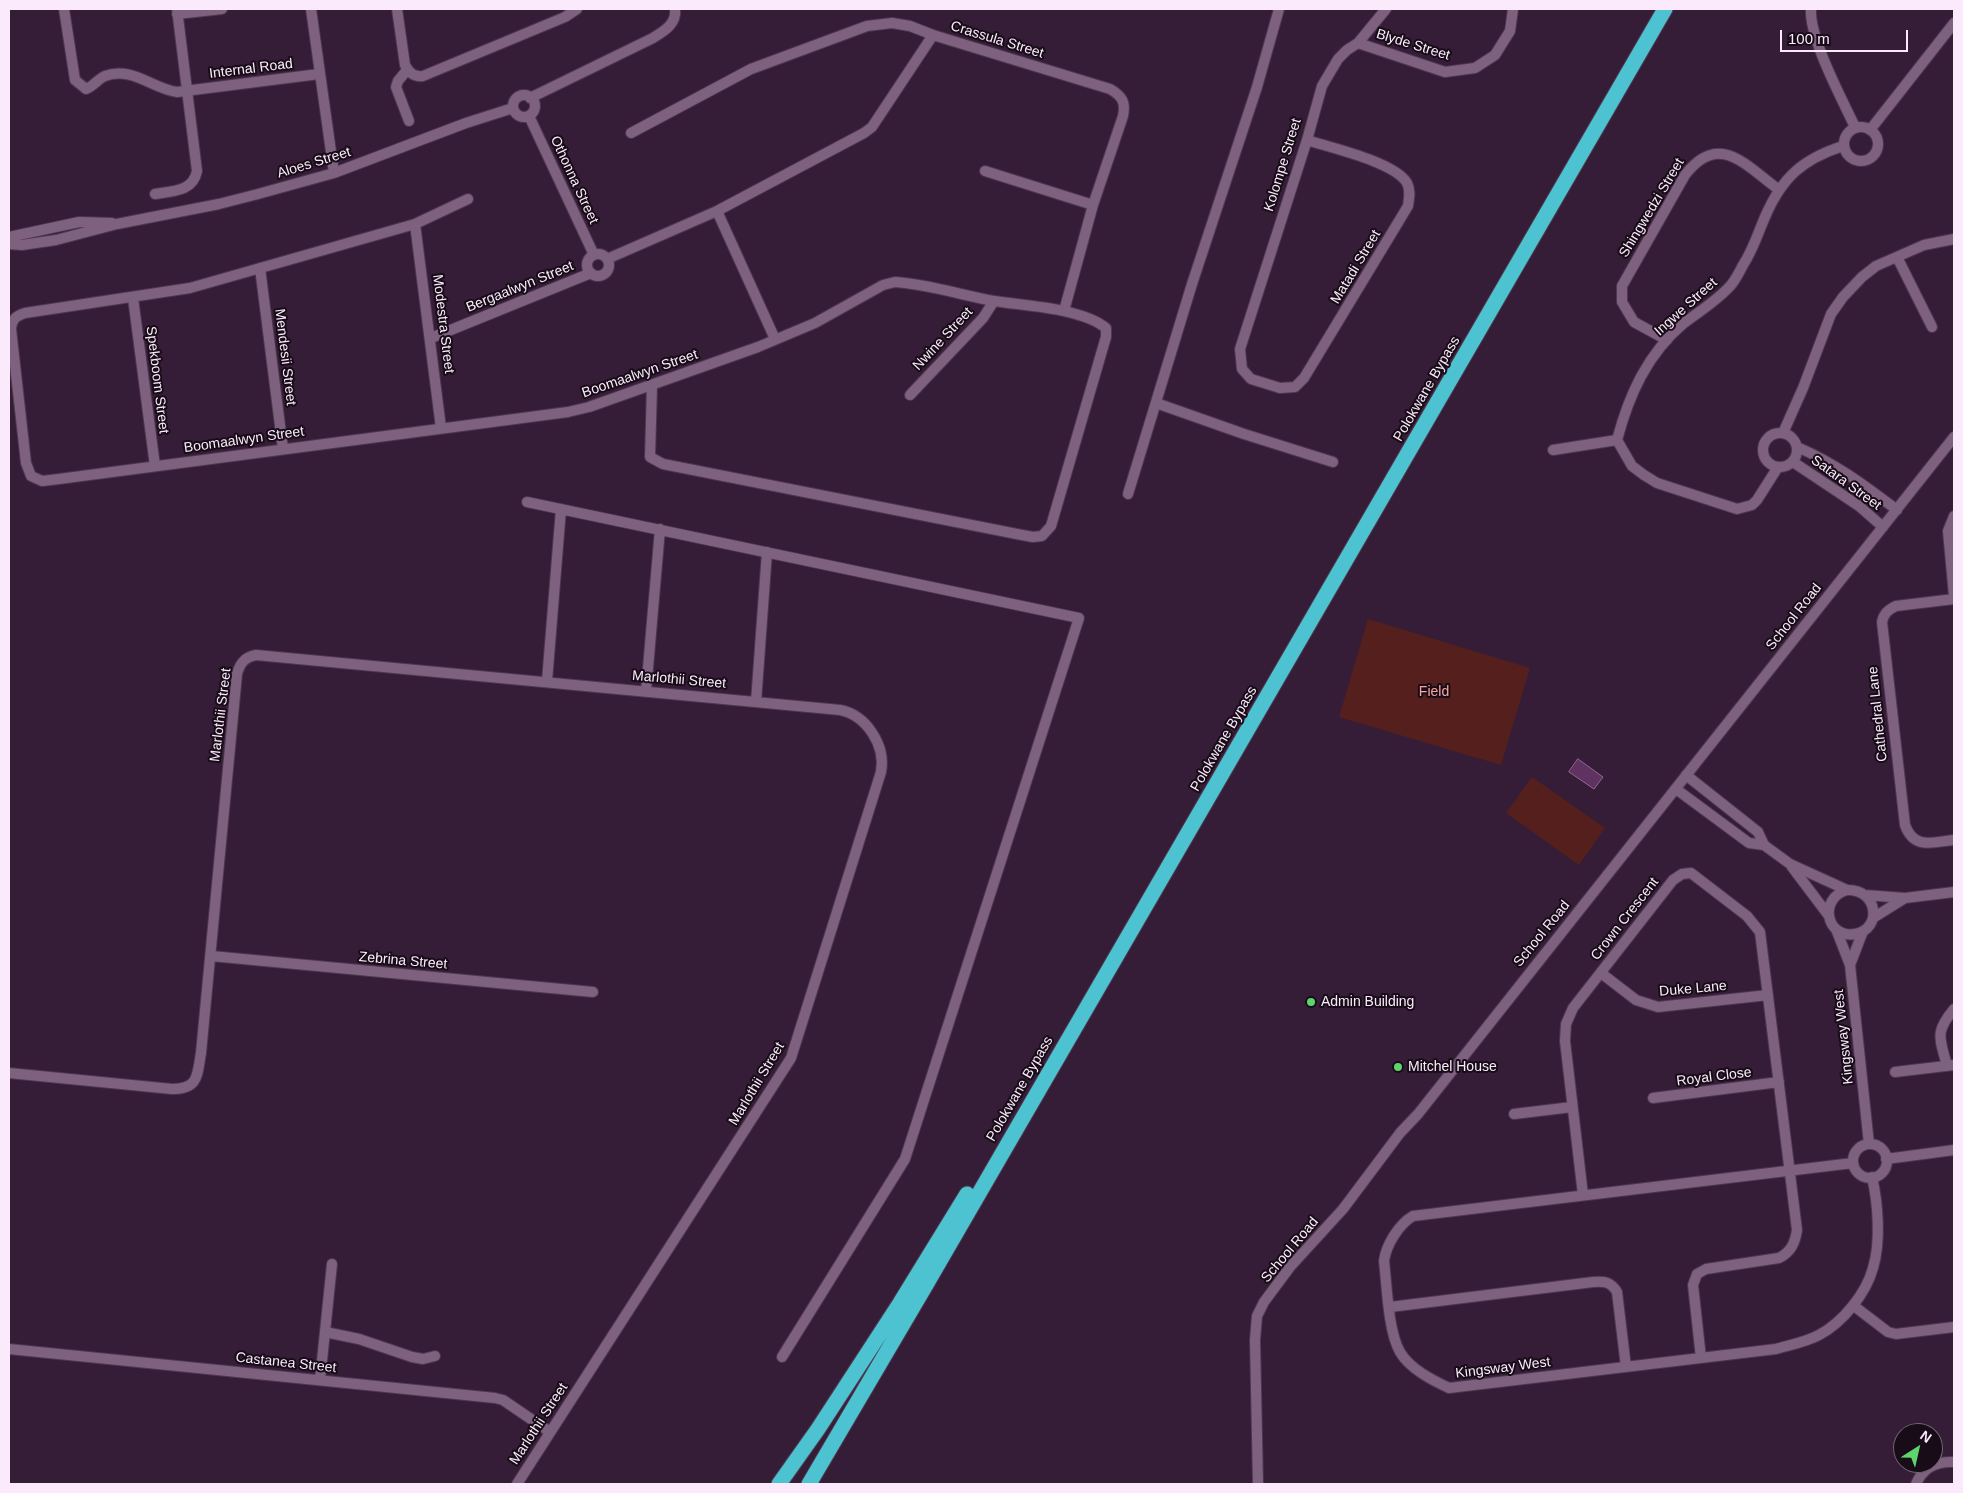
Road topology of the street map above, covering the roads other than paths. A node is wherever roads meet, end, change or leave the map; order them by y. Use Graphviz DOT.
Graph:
graph roads {
  1 [pos="64,9"];
  2 [pos="222,9"];
  3 [pos="311,9"];
  4 [pos="398,9"];
  5 [pos="577,9"];
  6 [pos="675,9"];
  7 [pos="1279,9"];
  8 [pos="1386,9"];
  9 [pos="1513,9"];
  10 [pos="1665,9"];
  11 [pos="1811,9"];
  12 [pos="177,11"];
  13 [pos="1954,23"];
  14 [pos="933,35"];
  15 [pos="1358,43"];
  16 [pos="410,72"];
  17 [pos="319,74"];
  18 [pos="186,90"];
  19 [pos="530,98"];
  20 [pos="513,108"];
  21 [pos="530,116"];
  22 [pos="410,121"];
  23 [pos="1855,127"];
  24 [pos="1870,130"];
  25 [pos="631,134"];
  26 [pos="1307,140"];
  27 [pos="1843,146"];
  28 [pos="985,172"];
  29 [pos="334,173"];
  30 [pos="1778,189"];
  31 [pos="155,194"];
  32 [pos="468,199"];
  33 [pos="1093,205"];
  34 [pos="717,211"];
  35 [pos="118,224"];
  36 [pos="416,224"];
  37 [pos="9,237"];
  38 [pos="1954,239"];
  39 [pos="9,244"];
  40 [pos="594,255"];
  41 [pos="1897,258"];
  42 [pos="607,259"];
  43 [pos="260,268"];
  44 [pos="591,273"];
  45 [pos="133,298"];
  46 [pos="994,301"];
  47 [pos="1064,311"];
  48 [pos="1932,327"];
  49 [pos="431,338"];
  50 [pos="774,339"];
  51 [pos="1667,340"];
  52 [pos="1240,350"];
  53 [pos="652,386"];
  54 [pos="910,395"];
  55 [pos="1156,403"];
  56 [pos="441,428"];
  57 [pos="1783,433"];
  58 [pos="1954,437"];
  59 [pos="1617,440"];
  60 [pos="1797,447"];
  61 [pos="283,449"];
  62 [pos="1553,450"];
  63 [pos="1333,462"];
  64 [pos="1793,462"];
  65 [pos="154,466"];
  66 [pos="1778,467"];
  67 [pos="1128,494"];
  68 [pos="527,502"];
  69 [pos="561,509"];
  70 [pos="1897,510"];
  71 [pos="1954,516"];
  72 [pos="1883,527"];
  73 [pos="660,529"];
  74 [pos="767,552"];
  75 [pos="1954,598"];
  76 [pos="547,681"];
  77 [pos="646,691"];
  78 [pos="756,702"];
  79 [pos="1686,775"];
  80 [pos="1676,789"];
  81 [pos="1954,840"];
  82 [pos="1764,845"];
  83 [pos="1790,864"];
  84 [pos="1847,890"];
  85 [pos="1954,892"];
  86 [pos="1865,894"];
  87 [pos="1905,898"];
  88 [pos="1829,916"];
  89 [pos="1873,918"];
  90 [pos="1836,929"];
  91 [pos="1863,931"];
  92 [pos="210,956"];
  93 [pos="1850,965"];
  94 [pos="1601,973"];
  95 [pos="593,992"];
  96 [pos="1768,995"];
  97 [pos="1954,1009"];
  98 [pos="1951,1066"];
  99 [pos="1894,1072"];
  100 [pos="9,1073"];
  101 [pos="1778,1082"];
  102 [pos="1653,1098"];
  103 [pos="1572,1107"];
  104 [pos="1514,1114"];
  105 [pos="1869,1144"];
  106 [pos="1954,1150"];
  107 [pos="1886,1159"];
  108 [pos="1853,1162"];
  109 [pos="1790,1170"];
  110 [pos="1872,1177"];
  111 [pos="986,1180"];
  112 [pos="1584,1195"];
  113 [pos="332,1264"];
  114 [pos="926,1285"];
  115 [pos="1854,1306"];
  116 [pos="1390,1307"];
  117 [pos="1954,1327"];
  118 [pos="325,1332"];
  119 [pos="9,1349"];
  120 [pos="435,1356"];
  121 [pos="782,1357"];
  122 [pos="1701,1358"];
  123 [pos="1626,1367"];
  124 [pos="320,1380"];
  125 [pos="550,1432"];
  126 [pos="1954,1462"];
  127 [pos="516,1484"];
  128 [pos="779,1484"];
  129 [pos="808,1484"];
  130 [pos="820,1484"];
  131 [pos="1258,1484"];
  132 [pos="1916,1484"];
  1 -- 18 [label="street, Internal Road"];
  2 -- 12 [label="street"];
  3 -- 17 [label="street"];
  4 -- 16 [label="street"];
  5 -- 16 [label="street"];
  6 -- 19 [label="street"];
  7 -- 55 [label="street"];
  8 -- 15 [label="street, Kolompe Street"];
  9 -- 15 [label="street, Blyde Street"];
  10 -- 111 [label="highway, Polokwane Bypass"];
  11 -- 23 [label="street"];
  12 -- 18 [label="street"];
  13 -- 24 [label="street"];
  14 -- 25 [label="street, Crassula Street"];
  14 -- 33 [label="street, Crassula Street"];
  14 -- 34 [label="street"];
  15 -- 26 [label="street, Kolompe Street"];
  16 -- 22 [label="street"];
  17 -- 18 [label="street, Internal Road"];
  17 -- 29 [label="street"];
  18 -- 31 [label="street"];
  19 -- 20 [label="street"];
  19 -- 21 [label="street"];
  20 -- 21 [label="street"];
  20 -- 29 [label="street, Aloes Street"];
  21 -- 40 [label="street, Othonna Street"];
  23 -- 24 [label="street"];
  23 -- 27 [label="street"];
  24 -- 27 [label="street"];
  26 -- 52 [label="street, Kolompe Street"];
  26 -- 52 [label="street, Matadi Street"];
  27 -- 30 [label="street, Ingwe Street"];
  28 -- 33 [label="street"];
  29 -- 35 [label="street, Aloes Street"];
  30 -- 51 [label="street, Ingwe Street"];
  30 -- 51 [label="street, Shingwedzi Street"];
  32 -- 36 [label="street, Boomaalwyn Street"];
  33 -- 47 [label="street, Crassula Street"];
  34 -- 42 [label="street"];
  34 -- 50 [label="street"];
  35 -- 37 [label="street, Aloes Street"];
  35 -- 39 [label="street, Aloes Street"];
  36 -- 43 [label="street, Boomaalwyn Street"];
  36 -- 49 [label="street, Modestra Street"];
  38 -- 41 [label="street"];
  40 -- 42 [label="street"];
  40 -- 44 [label="street"];
  41 -- 48 [label="street"];
  41 -- 57 [label="street"];
  42 -- 44 [label="street"];
  43 -- 45 [label="street, Boomaalwyn Street"];
  43 -- 61 [label="street, Mendesii Street"];
  44 -- 49 [label="street, Bergaalwyn Street"];
  45 -- 65 [label="street, Spekboom Street"];
  45 -- 65 [label="street, Boomaalwyn Street"];
  46 -- 47 [label="street, Boomaalwyn Street"];
  46 -- 50 [label="street, Boomaalwyn Street"];
  46 -- 54 [label="street, Nwine Street"];
  47 -- 53 [label="street, Boomaalwyn Street"];
  49 -- 56 [label="street, Modestra Street"];
  50 -- 53 [label="street, Boomaalwyn Street"];
  51 -- 59 [label="street, Ingwe Street"];
  53 -- 56 [label="street, Boomaalwyn Street"];
  55 -- 63 [label="street"];
  55 -- 67 [label="street"];
  56 -- 61 [label="street, Boomaalwyn Street"];
  57 -- 60 [label="street"];
  57 -- 66 [label="street"];
  58 -- 70 [label="street, School Road"];
  59 -- 62 [label="street"];
  59 -- 66 [label="street"];
  60 -- 64 [label="street"];
  60 -- 70 [label="street, Satara Street"];
  61 -- 65 [label="street, Boomaalwyn Street"];
  64 -- 66 [label="street"];
  64 -- 72 [label="street, Satara Street"];
  68 -- 69 [label="street"];
  69 -- 73 [label="street"];
  69 -- 76 [label="street"];
  70 -- 72 [label="street, School Road"];
  71 -- 75 [label="street"];
  72 -- 79 [label="street, School Road"];
  73 -- 74 [label="street"];
  73 -- 77 [label="street"];
  74 -- 78 [label="street"];
  74 -- 121 [label="street"];
  75 -- 81 [label="street, Cathedral Lane"];
  76 -- 77 [label="street, Marlothii Street"];
  76 -- 92 [label="street, Marlothii Street"];
  77 -- 78 [label="street, Marlothii Street"];
  78 -- 125 [label="street, Marlothii Street"];
  79 -- 80 [label="street, School Road"];
  79 -- 82 [label="street"];
  80 -- 82 [label="street"];
  80 -- 131 [label="street, School Road"];
  82 -- 83 [label="street"];
  83 -- 84 [label="street"];
  83 -- 88 [label="street, Kingsway West"];
  84 -- 86 [label="street"];
  84 -- 88 [label="street"];
  85 -- 87 [label="street"];
  86 -- 87 [label="street"];
  86 -- 89 [label="street"];
  87 -- 89 [label="street"];
  88 -- 90 [label="street, Kingsway West"];
  89 -- 91 [label="street"];
  90 -- 91 [label="street"];
  90 -- 93 [label="street, Kingsway West"];
  91 -- 93 [label="street"];
  92 -- 95 [label="street, Zebrina Street"];
  92 -- 100 [label="street, Marlothii Street"];
  93 -- 105 [label="street, Kingsway West"];
  94 -- 96 [label="street, Duke Lane"];
  94 -- 96 [label="street, Crown Crescent"];
  94 -- 103 [label="street, Crown Crescent"];
  96 -- 101 [label="street, Crown Crescent"];
  97 -- 98 [label="street"];
  98 -- 99 [label="street"];
  101 -- 102 [label="street, Royal Close"];
  101 -- 109 [label="street, Crown Crescent"];
  103 -- 104 [label="street"];
  103 -- 112 [label="street, Crown Crescent"];
  105 -- 107 [label="street"];
  105 -- 108 [label="street"];
  106 -- 107 [label="street"];
  107 -- 110 [label="street"];
  108 -- 109 [label="street, Kingsway West"];
  108 -- 110 [label="street"];
  109 -- 112 [label="street, Kingsway West"];
  109 -- 122 [label="street, Crown Crescent"];
  110 -- 115 [label="street, Kingsway West"];
  111 -- 114 [label="highway, Polokwane Bypass"];
  111 -- 128 [label="highway"];
  112 -- 116 [label="street, Kingsway West"];
  113 -- 118 [label="street"];
  114 -- 129 [label="highway, Polokwane Bypass"];
  114 -- 130 [label="highway"];
  115 -- 117 [label="street"];
  115 -- 122 [label="street, Kingsway West"];
  116 -- 123 [label="street, Kingsway West"];
  116 -- 123 [label="street"];
  118 -- 120 [label="street"];
  118 -- 124 [label="street"];
  119 -- 124 [label="street, Castanea Street"];
  122 -- 123 [label="street, Kingsway West"];
  124 -- 125 [label="street, Castanea Street"];
  125 -- 127 [label="street, Marlothii Street"];
  126 -- 132 [label="street"];
}
